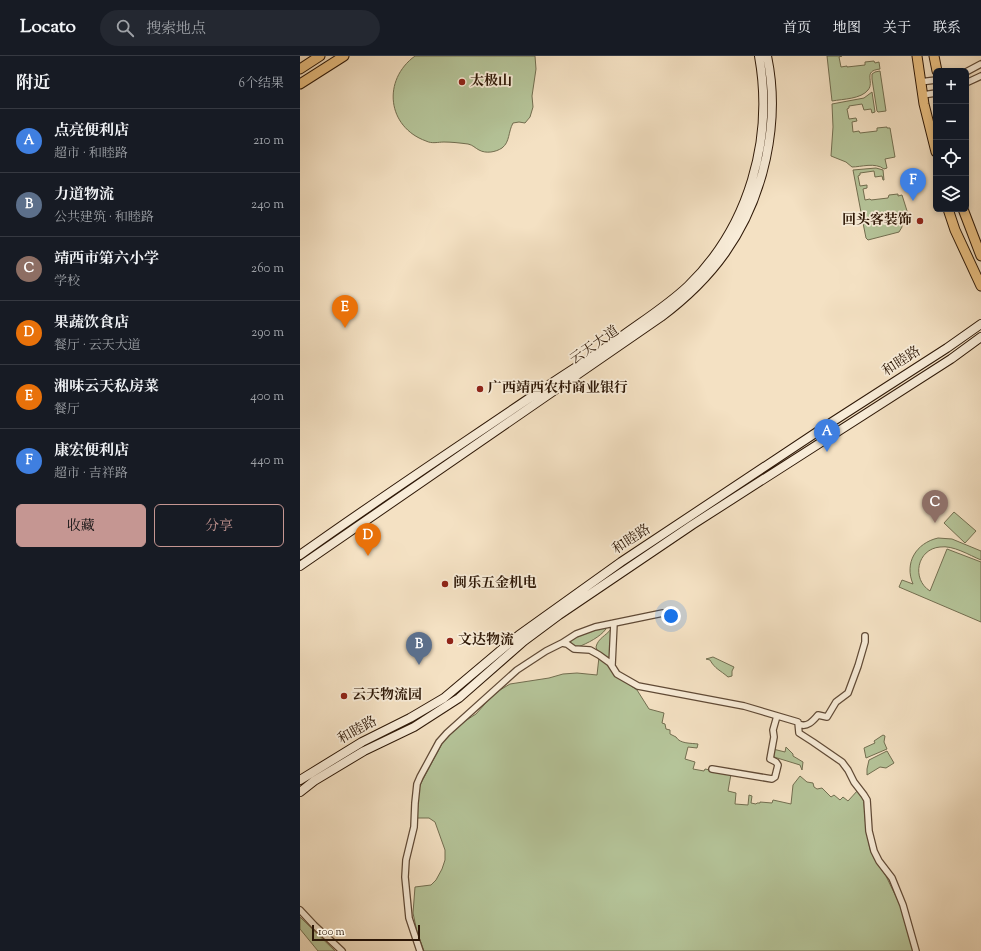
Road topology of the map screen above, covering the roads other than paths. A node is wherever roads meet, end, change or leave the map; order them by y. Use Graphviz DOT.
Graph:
graph roads {
  1 [pos="344,56"];
  2 [pos="759,56"];
  3 [pos="767,56"];
  4 [pos="917,56"];
  5 [pos="934,56"];
  6 [pos="315,57"];
  7 [pos="981,64"];
  8 [pos="936,68"];
  9 [pos="300,69"];
  10 [pos="969,70"];
  11 [pos="981,76"];
  12 [pos="933,80"];
  13 [pos="920,82"];
  14 [pos="969,82"];
  15 [pos="300,84"];
  16 [pos="933,93"];
  17 [pos="923,95"];
  18 [pos="933,140"];
  19 [pos="949,212"];
  20 [pos="964,212"];
  21 [pos="981,256"];
  22 [pos="981,286"];
  23 [pos="981,324"];
  24 [pos="981,337"];
  25 [pos="300,555"];
  26 [pos="300,566"];
  27 [pos="663,613"];
  28 [pos="614,623"];
  29 [pos="866,636"];
  30 [pos="562,643"];
  31 [pos="612,665"];
  32 [pos="776,716"];
  33 [pos="799,724"];
  34 [pos="712,769"];
  35 [pos="300,780"];
  36 [pos="300,792"];
  37 [pos="300,910"];
  38 [pos="342,951"];
  39 [pos="420,951"];
  40 [pos="916,951"];
  1 -- 15 [label="main road"];
  2 -- 25 [label="street, 云天大道"];
  3 -- 26 [label="street, 云天大道"];
  4 -- 13 [label="main road"];
  5 -- 8 [label="main road"];
  6 -- 9 [label="main road"];
  7 -- 10 [label="street"];
  11 -- 14 [label="street"];
  12 -- 13 [label="street"];
  13 -- 17 [label="main road"];
  16 -- 17 [label="street"];
  17 -- 18 [label="main road"];
  19 -- 22 [label="main road"];
  20 -- 21 [label="main road"];
  23 -- 35 [label="street, 和睦路"];
  24 -- 36 [label="street, 和睦路"];
  27 -- 28 [label="street"];
  28 -- 30 [label="street"];
  28 -- 31 [label="street"];
  29 -- 33 [label="street"];
  30 -- 31 [label="street"];
  30 -- 39 [label="street"];
  31 -- 32 [label="street"];
  32 -- 33 [label="street"];
  32 -- 34 [label="street"];
  33 -- 40 [label="street"];
  37 -- 38 [label="street"];
}
